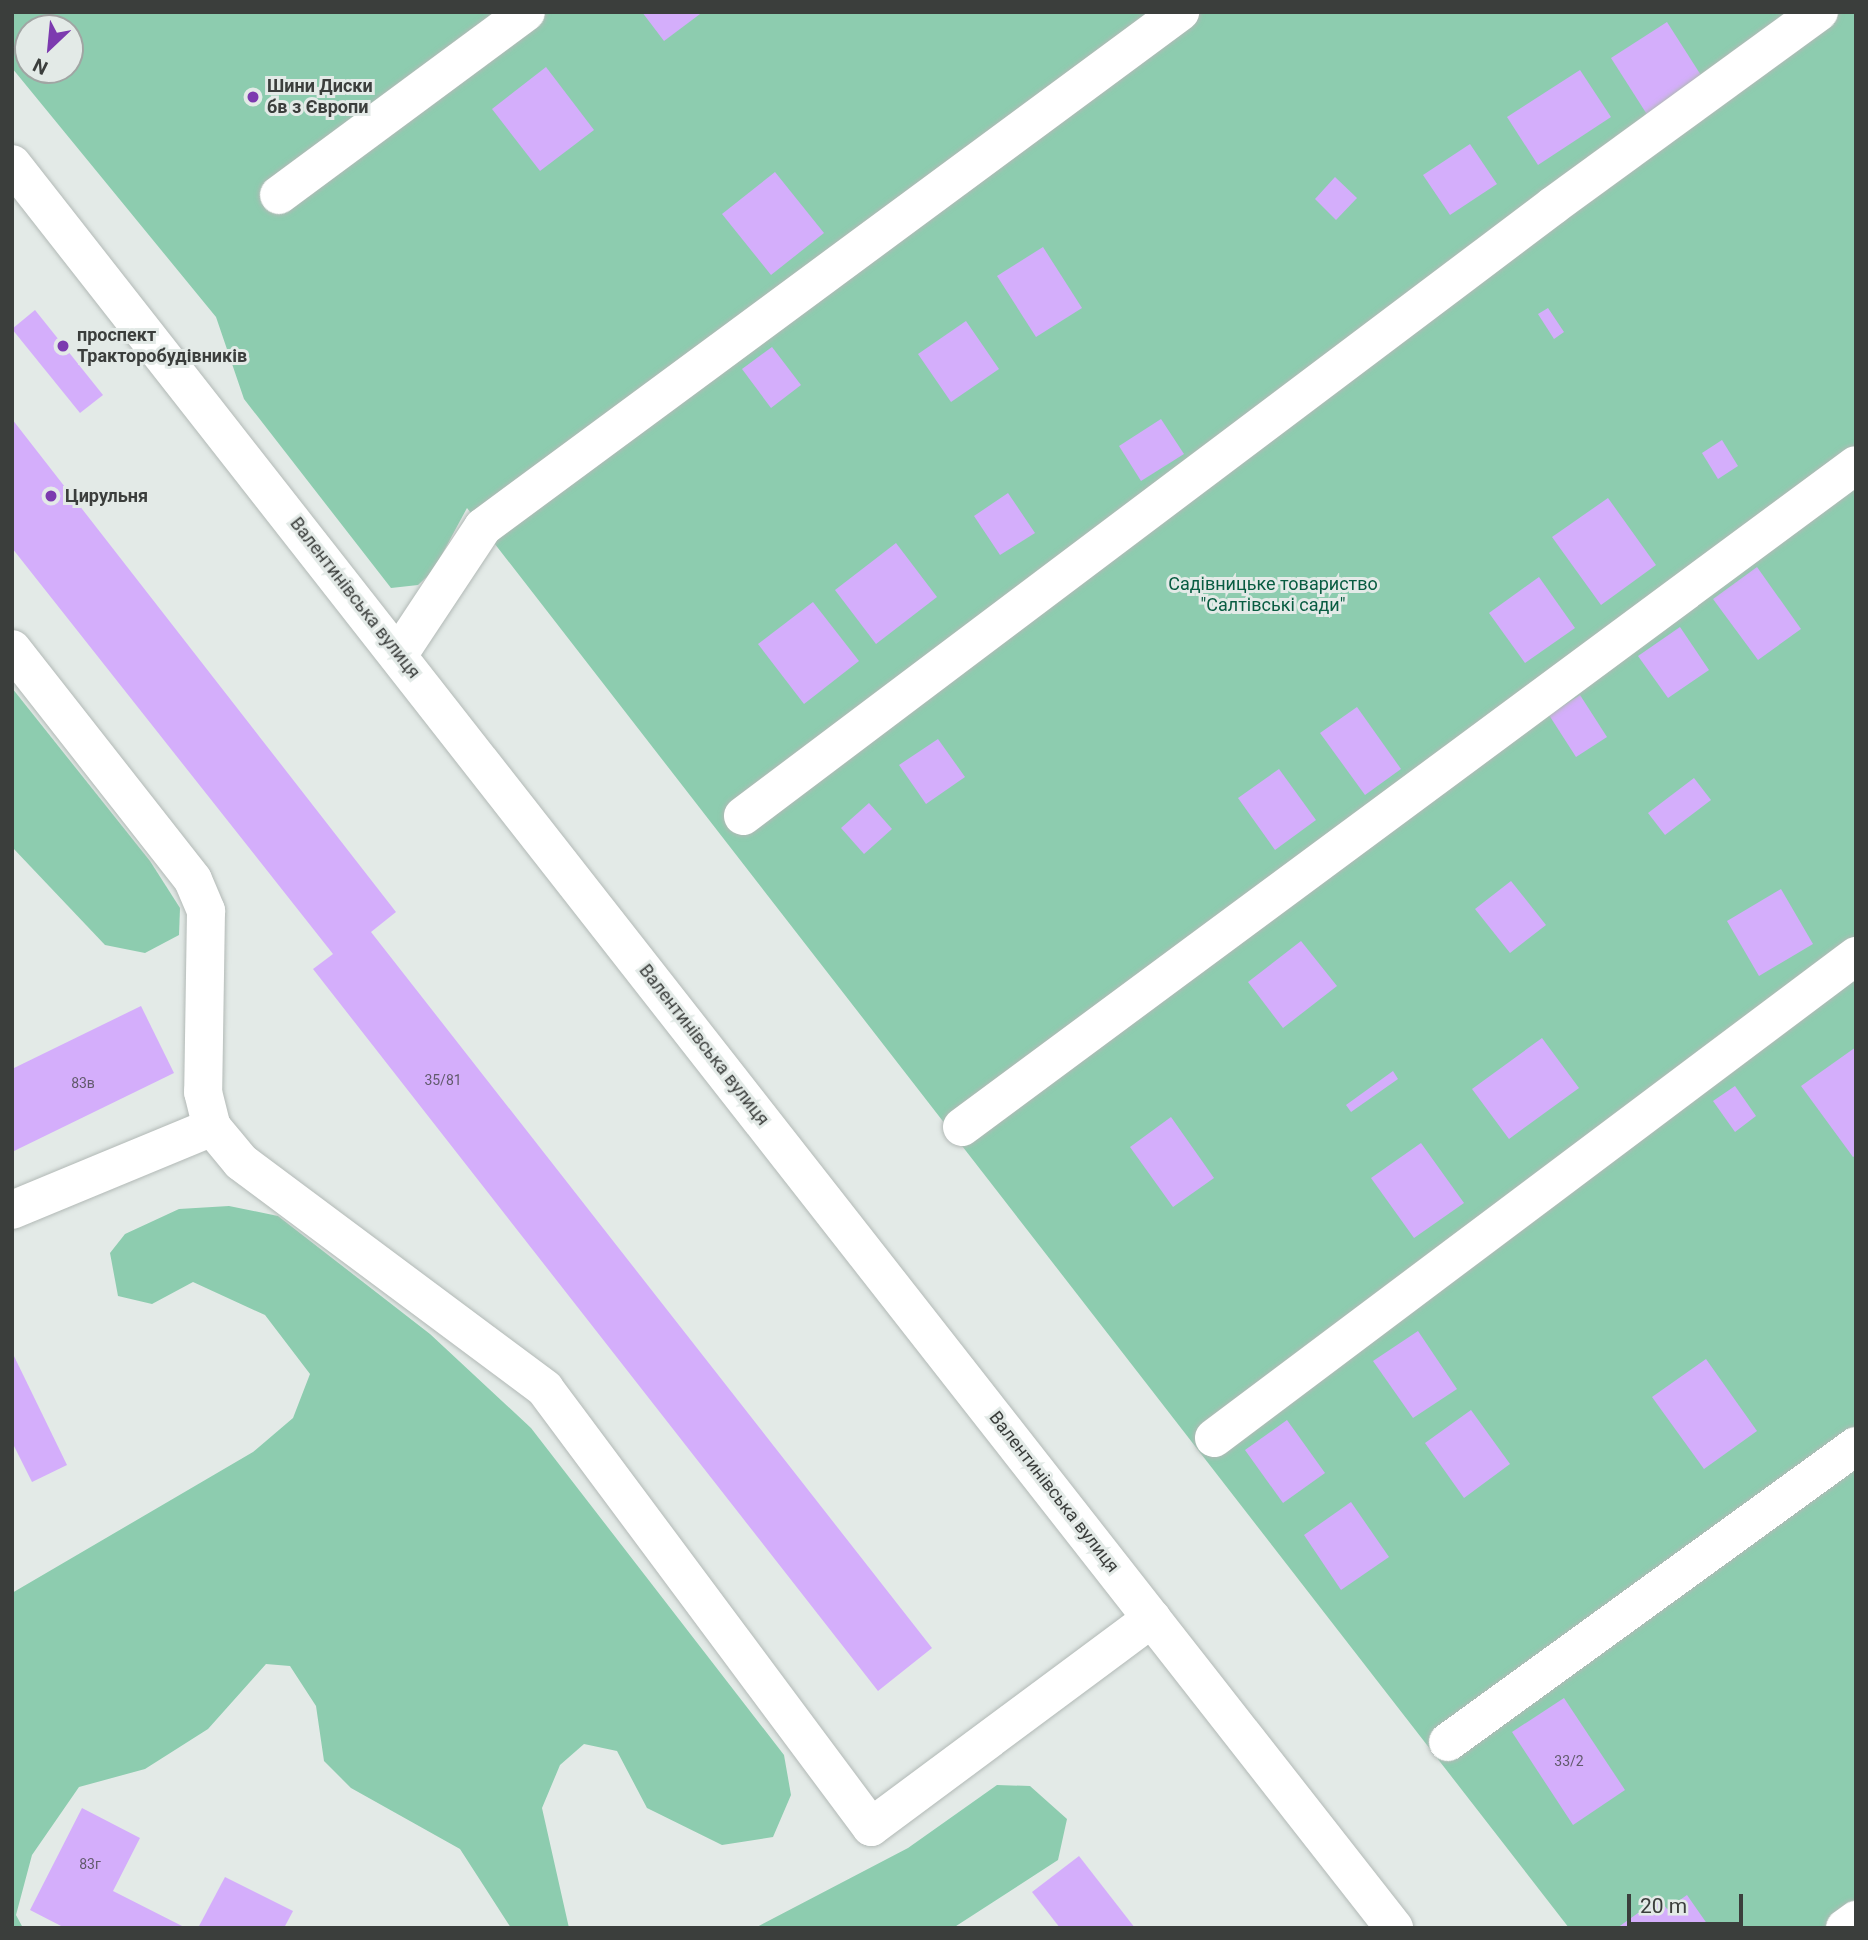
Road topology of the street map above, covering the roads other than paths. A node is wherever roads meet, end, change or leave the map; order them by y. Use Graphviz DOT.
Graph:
graph roads {
  1 [pos="526,12"];
  2 [pos="1180,12"];
  3 [pos="1819,12"];
  4 [pos="12,164"];
  5 [pos="279,195"];
  6 [pos="1856,465"];
  7 [pos="12,649"];
  8 [pos="399,654"];
  9 [pos="743,816"];
  10 [pos="1856,956"];
  11 [pos="212,1127"];
  12 [pos="962,1127"];
  13 [pos="12,1210"];
  14 [pos="1214,1438"];
  15 [pos="1856,1446"];
  16 [pos="1152,1618"];
  17 [pos="1448,1742"];
  18 [pos="1856,1920"];
  19 [pos="1394,1928"];
  20 [pos="1846,1928"];
  1 -- 5 [label="street"];
  2 -- 8 [label="street"];
  3 -- 9 [label="street"];
  4 -- 8 [label="street, Валентинівська вулиця"];
  6 -- 12 [label="street"];
  7 -- 11 [label="street"];
  8 -- 16 [label="street, Валентинівська вулиця"];
  10 -- 14 [label="street"];
  11 -- 13 [label="street"];
  11 -- 16 [label="street"];
  15 -- 17 [label="street"];
  16 -- 19 [label="street, Валентинівська вулиця"];
  18 -- 20 [label="street"];
}
